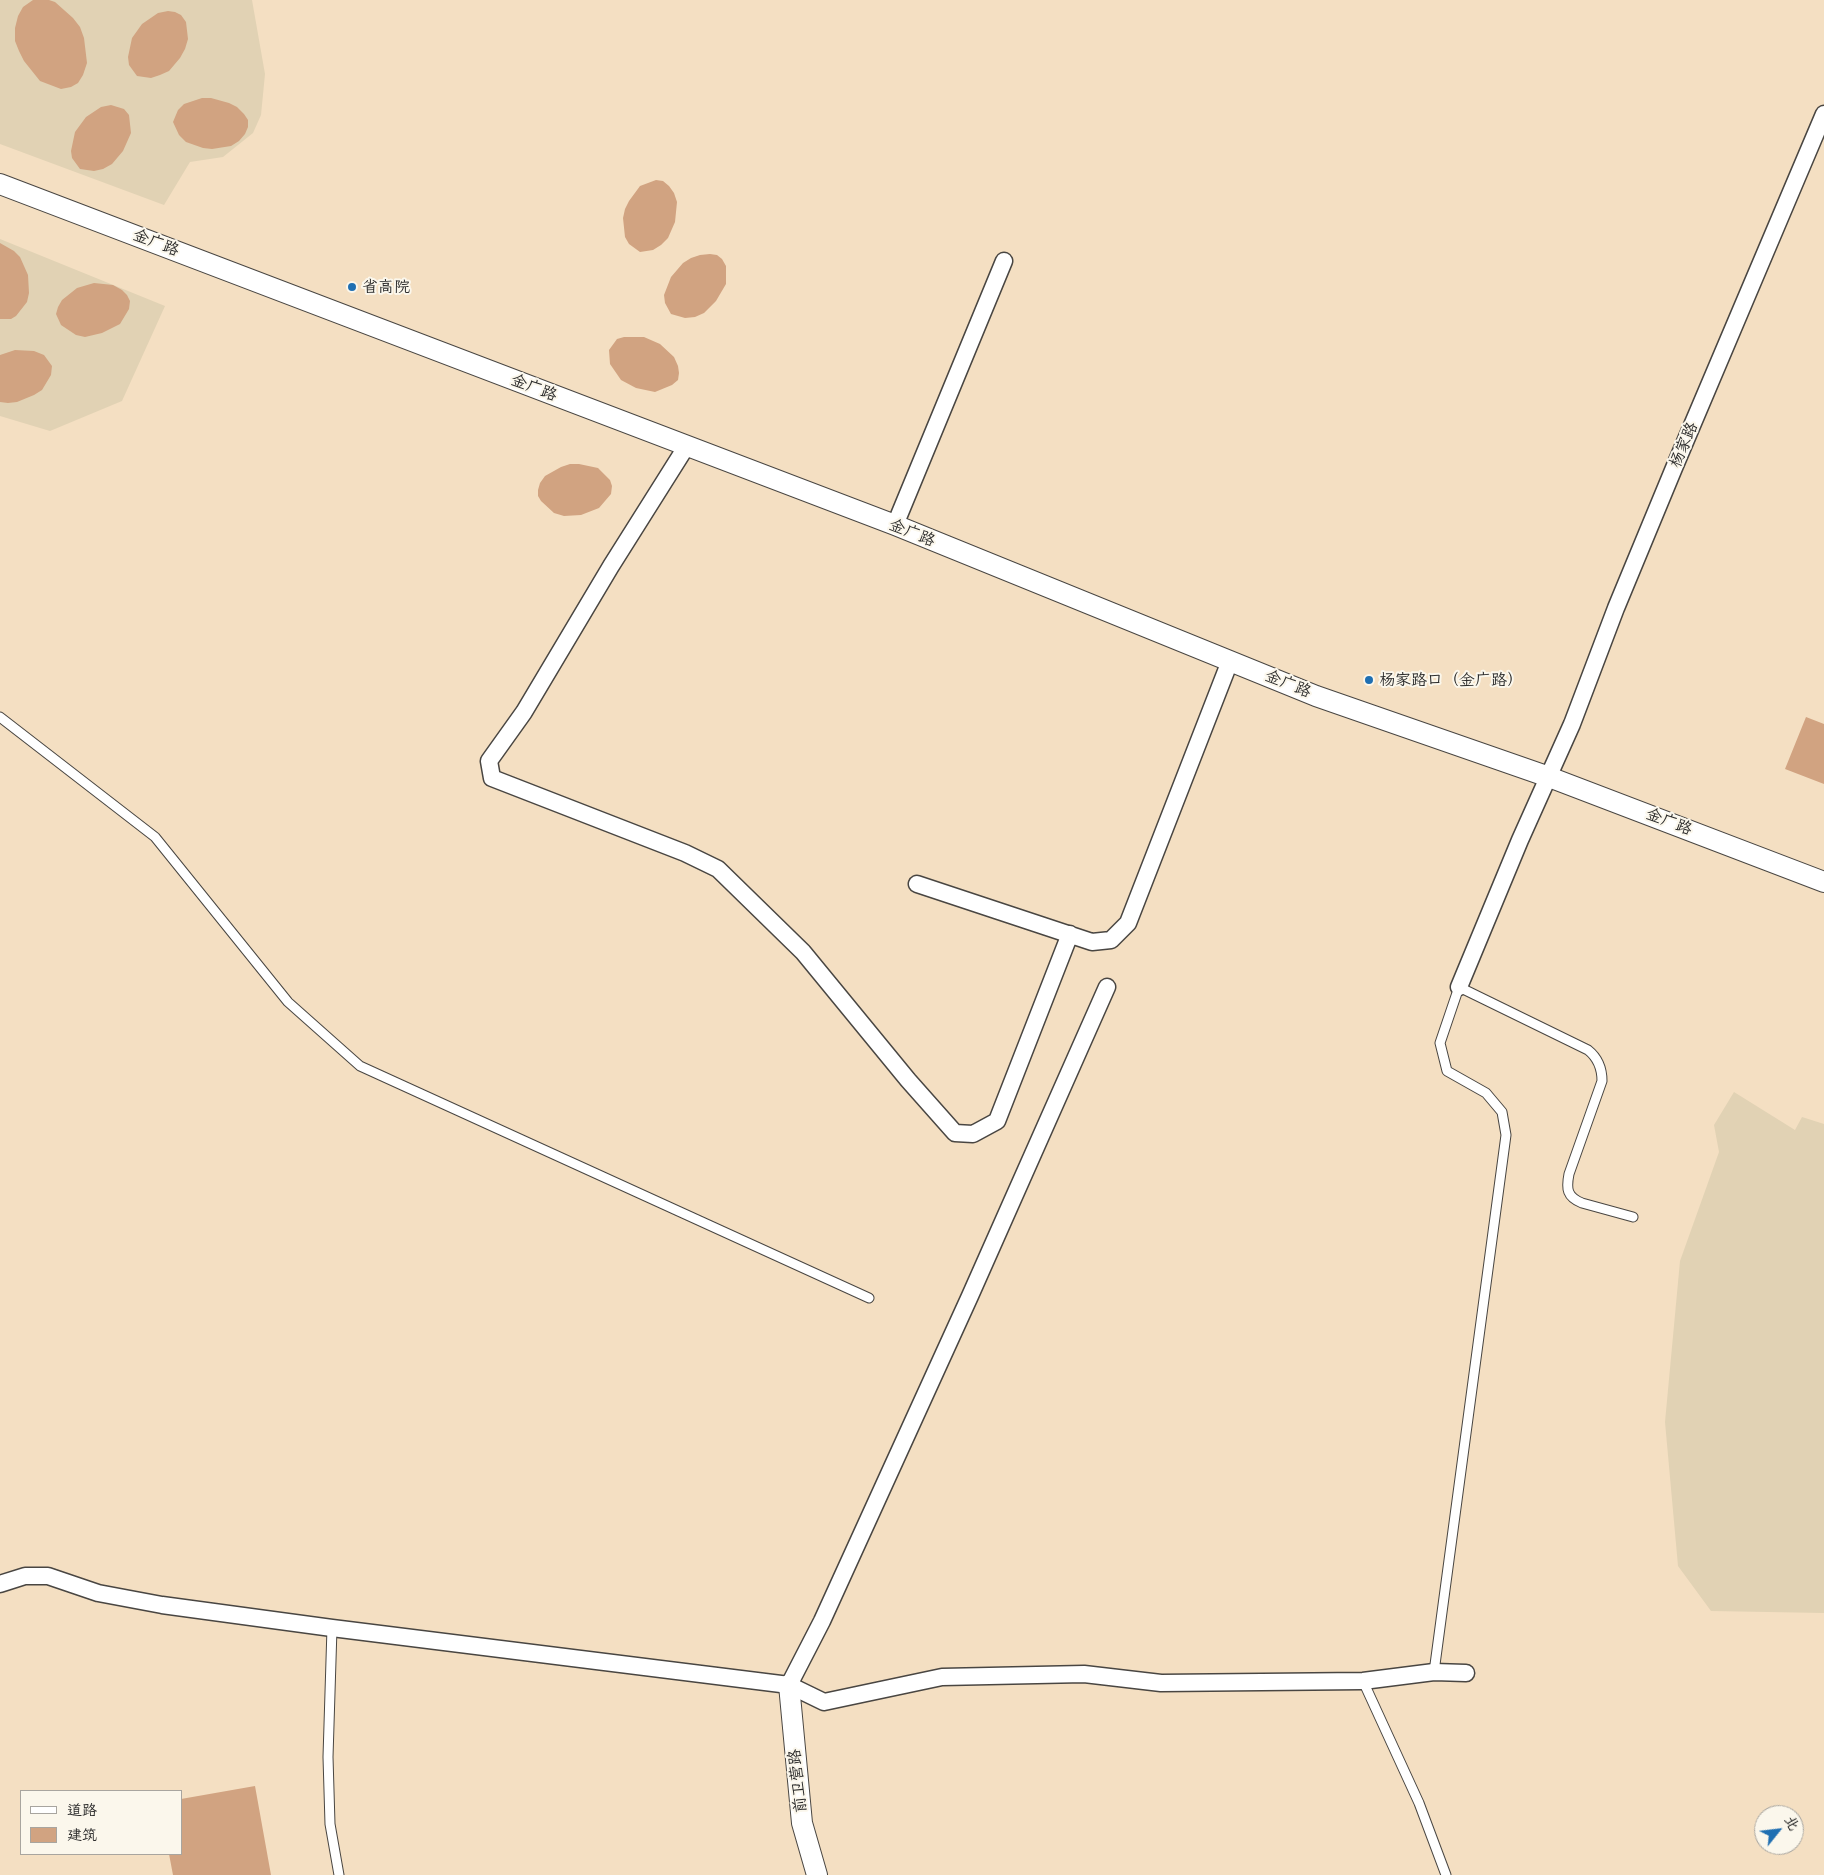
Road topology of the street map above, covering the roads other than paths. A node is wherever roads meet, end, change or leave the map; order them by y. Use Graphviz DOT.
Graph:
graph roads {
  1 [pos="1824,114"];
  2 [pos="0,184"];
  3 [pos="1004,261"];
  4 [pos="686,447"];
  5 [pos="895,526"];
  6 [pos="1230,661"];
  7 [pos="0,717"];
  8 [pos="1549,778"];
  9 [pos="1824,882"];
  10 [pos="917,884"];
  11 [pos="1070,934"];
  12 [pos="1107,987"];
  13 [pos="1460,987"];
  14 [pos="1634,1217"];
  15 [pos="869,1298"];
  16 [pos="0,1584"];
  17 [pos="332,1628"];
  18 [pos="1434,1672"];
  19 [pos="1466,1673"];
  20 [pos="1363,1681"];
  21 [pos="789,1685"];
  22 [pos="339,1875"];
  23 [pos="817,1875"];
  24 [pos="1446,1875"];
  1 -- 8 [label="street, 杨家路"];
  2 -- 4 [label="street, 金广路"];
  3 -- 5 [label="street"];
  4 -- 5 [label="street, 金广路"];
  4 -- 11 [label="street"];
  5 -- 6 [label="street, 金广路"];
  6 -- 8 [label="street, 金广路"];
  6 -- 11 [label="street"];
  7 -- 15 [label="lane"];
  8 -- 9 [label="street, 金广路"];
  8 -- 13 [label="street, 杨家路"];
  10 -- 11 [label="street"];
  12 -- 21 [label="street"];
  13 -- 14 [label="lane"];
  13 -- 18 [label="lane"];
  16 -- 17 [label="street"];
  17 -- 21 [label="street"];
  17 -- 22 [label="lane"];
  18 -- 19 [label="street"];
  18 -- 20 [label="street"];
  20 -- 21 [label="street"];
  20 -- 24 [label="lane"];
  21 -- 23 [label="street, 前卫营路"];
}
